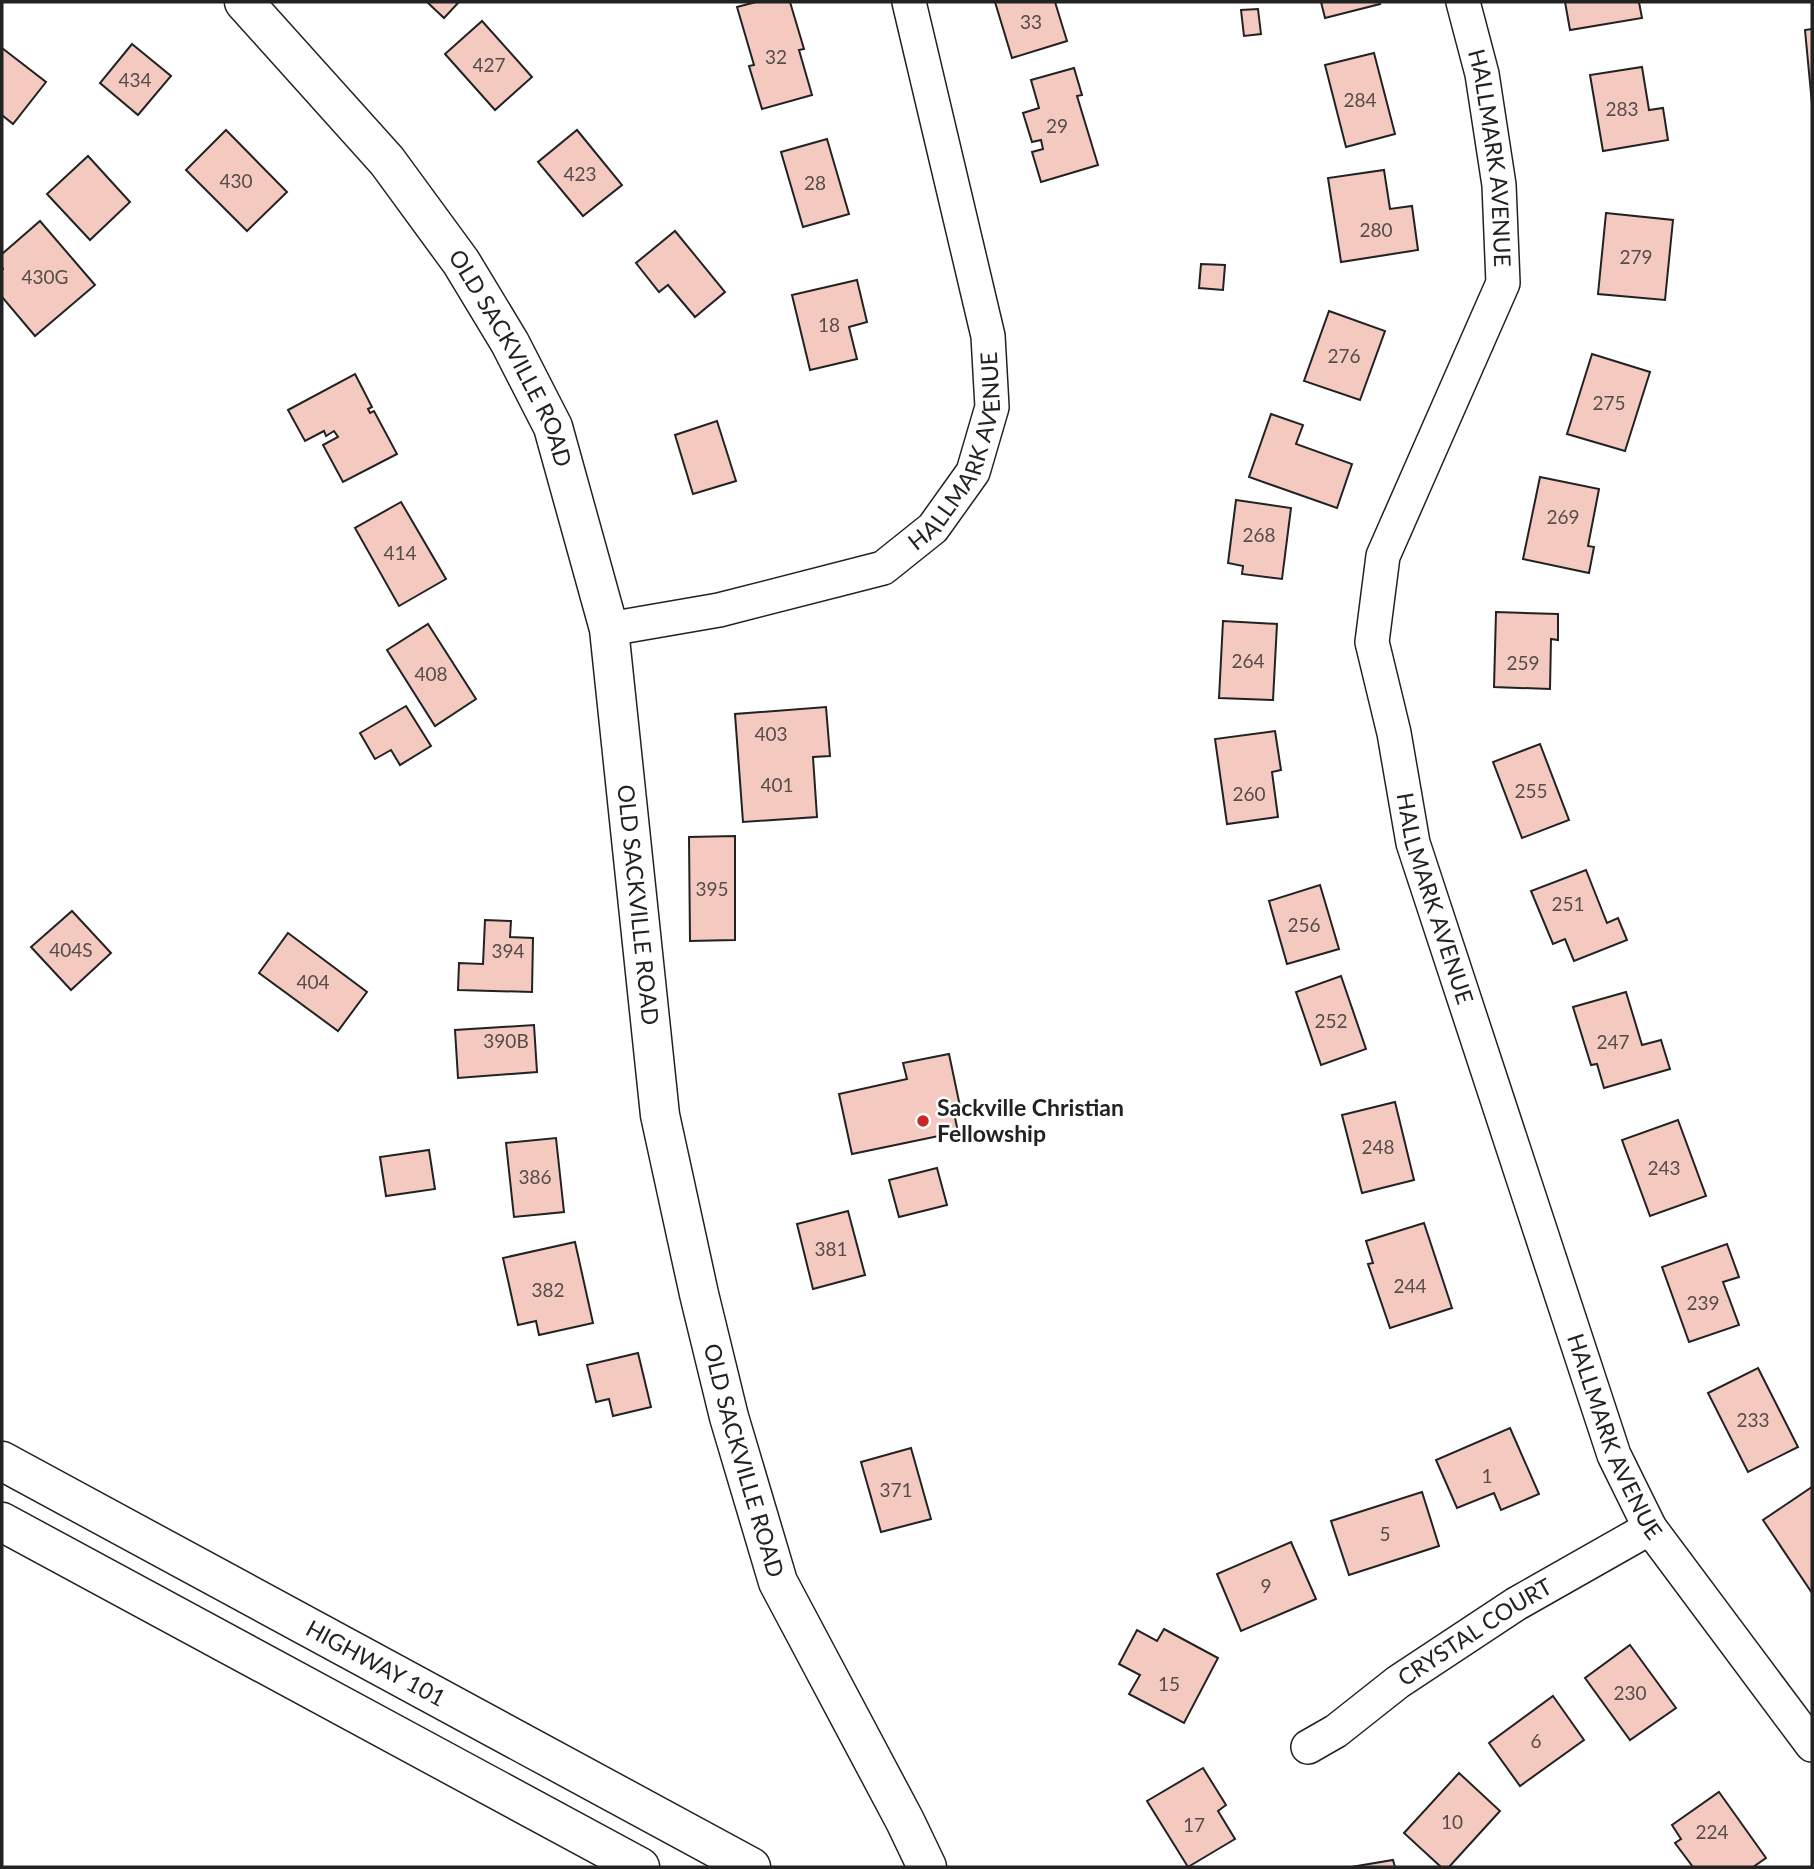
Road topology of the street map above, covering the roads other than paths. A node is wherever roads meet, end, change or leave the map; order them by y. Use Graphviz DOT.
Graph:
graph roads {
  1 [pos="244,2"];
  2 [pos="909,2"];
  3 [pos="1462,2"];
  4 [pos="608,629"];
  5 [pos="2,1461"];
  6 [pos="2,1522"];
  7 [pos="1650,1528"];
  8 [pos="1812,1745"];
  9 [pos="1308,1747"];
  10 [pos="640,1867"];
  11 [pos="751,1867"];
  12 [pos="928,1867"];
  1 -- 4 [label="main road, OLD SACKVILLE ROAD"];
  2 -- 4 [label="street, HALLMARK AVENUE"];
  3 -- 7 [label="street, HALLMARK AVENUE"];
  4 -- 12 [label="main road, OLD SACKVILLE ROAD"];
  5 -- 11 [label="main road, HIGHWAY 101"];
  6 -- 10 [label="main road"];
  7 -- 8 [label="street, HALLMARK AVENUE"];
  7 -- 9 [label="street, CRYSTAL COURT"];
}
